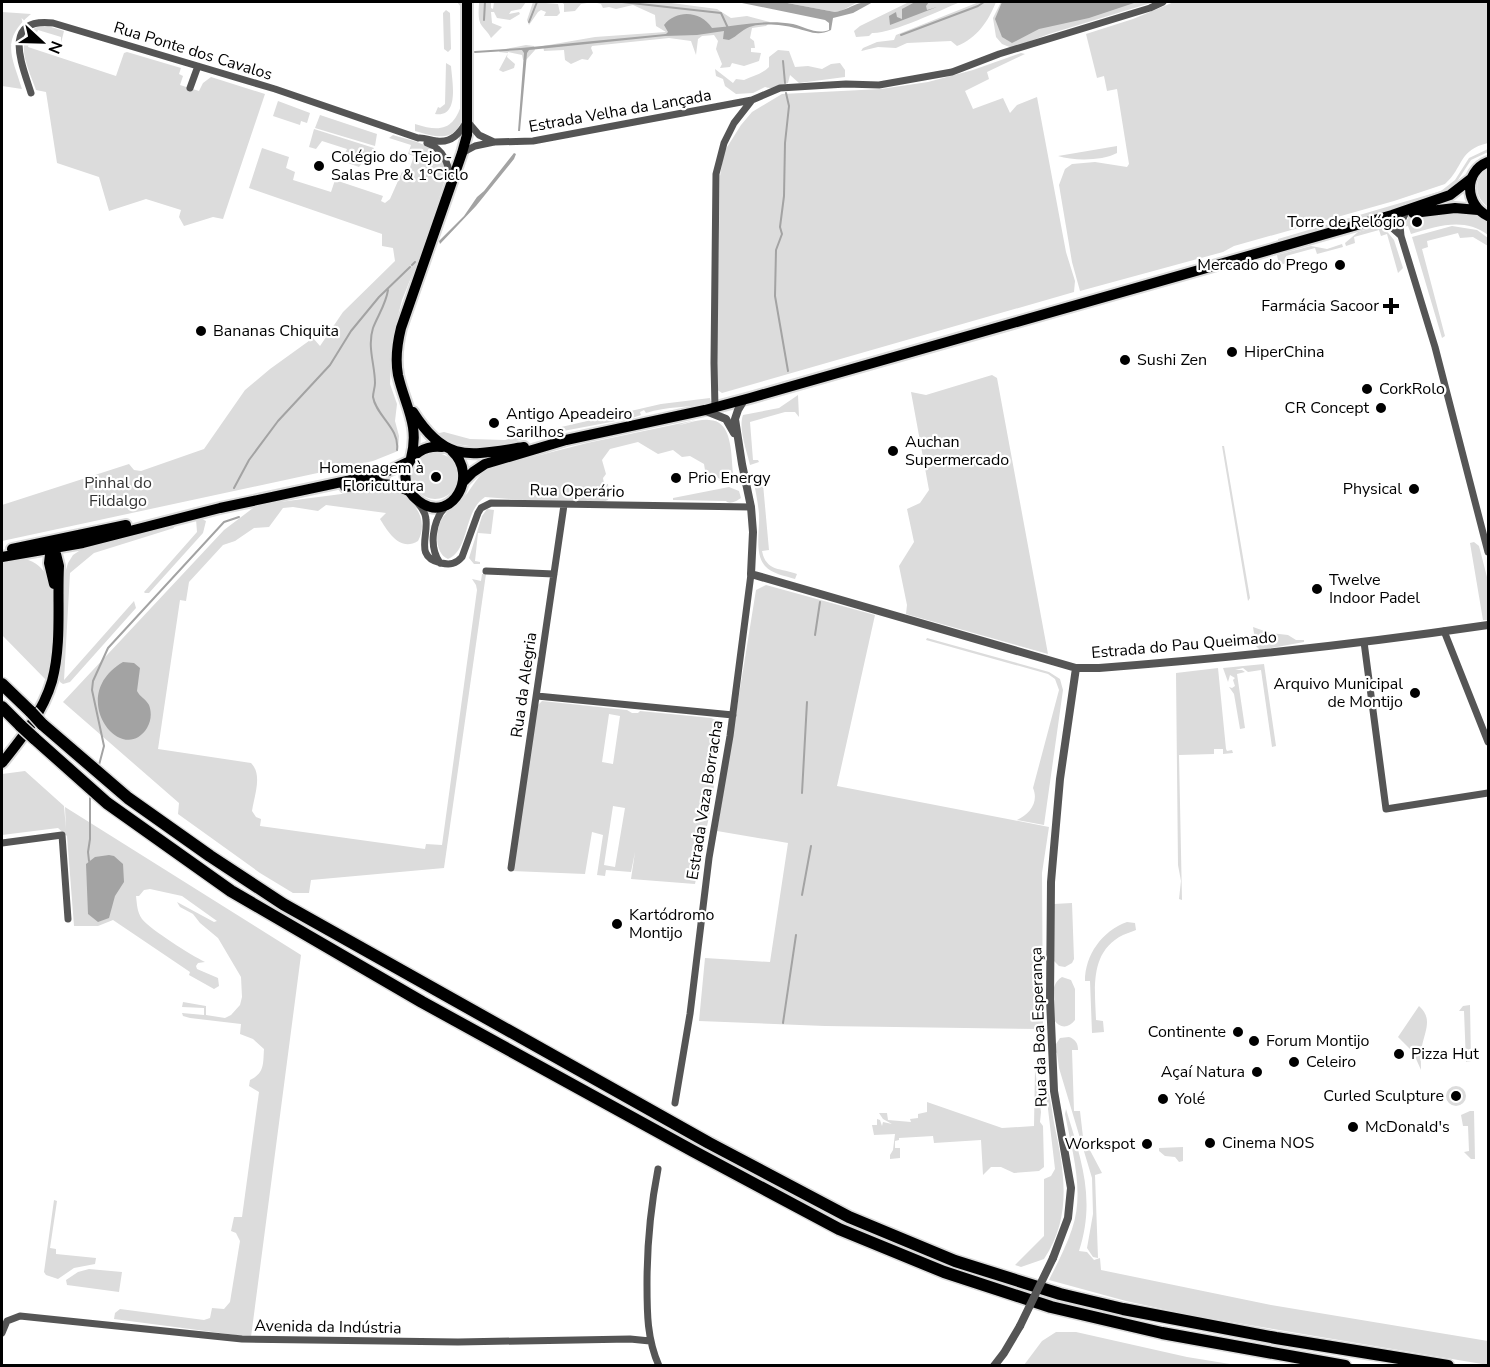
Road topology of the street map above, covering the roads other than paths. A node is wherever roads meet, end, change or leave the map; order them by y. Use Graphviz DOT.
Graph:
graph roads {
  1 [pos="467,2"];
  2 [pos="1163,2"];
  3 [pos="198,66"];
  4 [pos="190,88"];
  5 [pos="31,93"];
  6 [pos="752,100"];
  7 [pos="467,122"];
  8 [pos="418,138"];
  9 [pos="494,142"];
  10 [pos="462,153"];
  11 [pos="1488,162"];
  12 [pos="1472,178"];
  13 [pos="452,182"];
  14 [pos="1478,210"];
  15 [pos="1405,214"];
  16 [pos="1392,215"];
  17 [pos="1488,216"];
  18 [pos="1377,219"];
  19 [pos="1401,236"];
  20 [pos="744,400"];
  21 [pos="410,407"];
  22 [pos="710,409"];
  23 [pos="566,440"];
  24 [pos="738,445"];
  25 [pos="447,449"];
  26 [pos="410,460"];
  27 [pos="463,482"];
  28 [pos="312,489"];
  29 [pos="413,495"];
  30 [pos="449,503"];
  31 [pos="564,505"];
  32 [pos="751,507"];
  33 [pos="220,508"];
  34 [pos="83,543"];
  35 [pos="51,545"];
  36 [pos="2,551"];
  37 [pos="1488,552"];
  38 [pos="21,554"];
  39 [pos="2,557"];
  40 [pos="440,563"];
  41 [pos="486,571"];
  42 [pos="554,574"];
  43 [pos="751,574"];
  44 [pos="53,579"];
  45 [pos="57,596"];
  46 [pos="1488,625"];
  47 [pos="1444,631"];
  48 [pos="1364,642"];
  49 [pos="1076,668"];
  50 [pos="2,684"];
  51 [pos="537,696"];
  52 [pos="2,706"];
  53 [pos="733,715"];
  54 [pos="1488,742"];
  55 [pos="2,763"];
  56 [pos="1488,794"];
  57 [pos="2,843"];
  58 [pos="512,868"];
  59 [pos="68,919"];
  60 [pos="675,1102"];
  61 [pos="658,1169"];
  62 [pos="2,1333"];
  63 [pos="650,1341"];
  64 [pos="659,1365"];
  65 [pos="994,1365"];
  66 [pos="1345,1365"];
  67 [pos="1448,1365"];
  1 -- 7 [label="main road"];
  2 -- 6 [label="street, Estrada Velha da Lançada"];
  3 -- 4 [label="street"];
  3 -- 5 [label="street, Rua Ponte dos Cavalos"];
  3 -- 8 [label="street, Rua Ponte dos Cavalos"];
  6 -- 9 [label="street, Estrada Velha da Lançada"];
  6 -- 22 [label="street"];
  7 -- 8 [label="street"];
  7 -- 9 [label="street"];
  7 -- 10 [label="main road"];
  8 -- 13 [label="street"];
  9 -- 10 [label="street, Estrada Velha da Lançada"];
  10 -- 13 [label="main road"];
  11 -- 12 [label="main road"];
  12 -- 14 [label="main road"];
  12 -- 16 [label="main road"];
  13 -- 21 [label="main road"];
  14 -- 15 [label="main road"];
  14 -- 17 [label="main road"];
  15 -- 16 [label="main road"];
  15 -- 19 [label="street"];
  16 -- 18 [label="main road"];
  18 -- 19 [label="street"];
  18 -- 20 [label="main road"];
  19 -- 37 [label="street"];
  20 -- 22 [label="main road"];
  20 -- 24 [label="street"];
  21 -- 25 [label="main road"];
  21 -- 26 [label="main road"];
  22 -- 23 [label="main road"];
  22 -- 24 [label="street"];
  23 -- 25 [label="main road"];
  23 -- 27 [label="main road"];
  24 -- 32 [label="street"];
  25 -- 26 [label="main road"];
  25 -- 27 [label="main road"];
  26 -- 28 [label="main road"];
  26 -- 29 [label="main road"];
  27 -- 30 [label="main road"];
  28 -- 29 [label="main road"];
  28 -- 33 [label="main road"];
  29 -- 30 [label="main road"];
  29 -- 40 [label="street"];
  30 -- 40 [label="street"];
  31 -- 32 [label="street, Rua Operário"];
  31 -- 40 [label="street, Rua Operário"];
  31 -- 42 [label="street, Rua da Alegria"];
  32 -- 43 [label="street"];
  33 -- 34 [label="main road"];
  33 -- 35 [label="main road"];
  34 -- 35 [label="main road"];
  34 -- 45 [label="main road"];
  35 -- 36 [label="main road"];
  35 -- 38 [label="main road"];
  35 -- 44 [label="main road"];
  35 -- 45 [label="main road"];
  38 -- 39 [label="main road"];
  38 -- 44 [label="main road"];
  41 -- 42 [label="street"];
  42 -- 51 [label="street, Rua da Alegria"];
  43 -- 49 [label="street, Estrada do Pau Queimado"];
  43 -- 53 [label="street, Estrada Vaza Borracha"];
  44 -- 45 [label="main road"];
  45 -- 55 [label="main road"];
  46 -- 47 [label="street, Estrada do Pau Queimado"];
  47 -- 48 [label="street, Estrada do Pau Queimado"];
  47 -- 54 [label="street"];
  48 -- 49 [label="street, Estrada do Pau Queimado"];
  48 -- 56 [label="street"];
  49 -- 65 [label="street, Rua da Boa Esperança, bridge"];
  50 -- 67 [label="highway, bridge"];
  51 -- 53 [label="street"];
  51 -- 58 [label="street, Rua da Alegria"];
  52 -- 66 [label="highway, bridge"];
  53 -- 60 [label="street, Estrada Vaza Borracha"];
  57 -- 59 [label="street"];
  61 -- 63 [label="street"];
  62 -- 63 [label="street, Avenida da Indústria"];
  63 -- 64 [label="street"];
}
